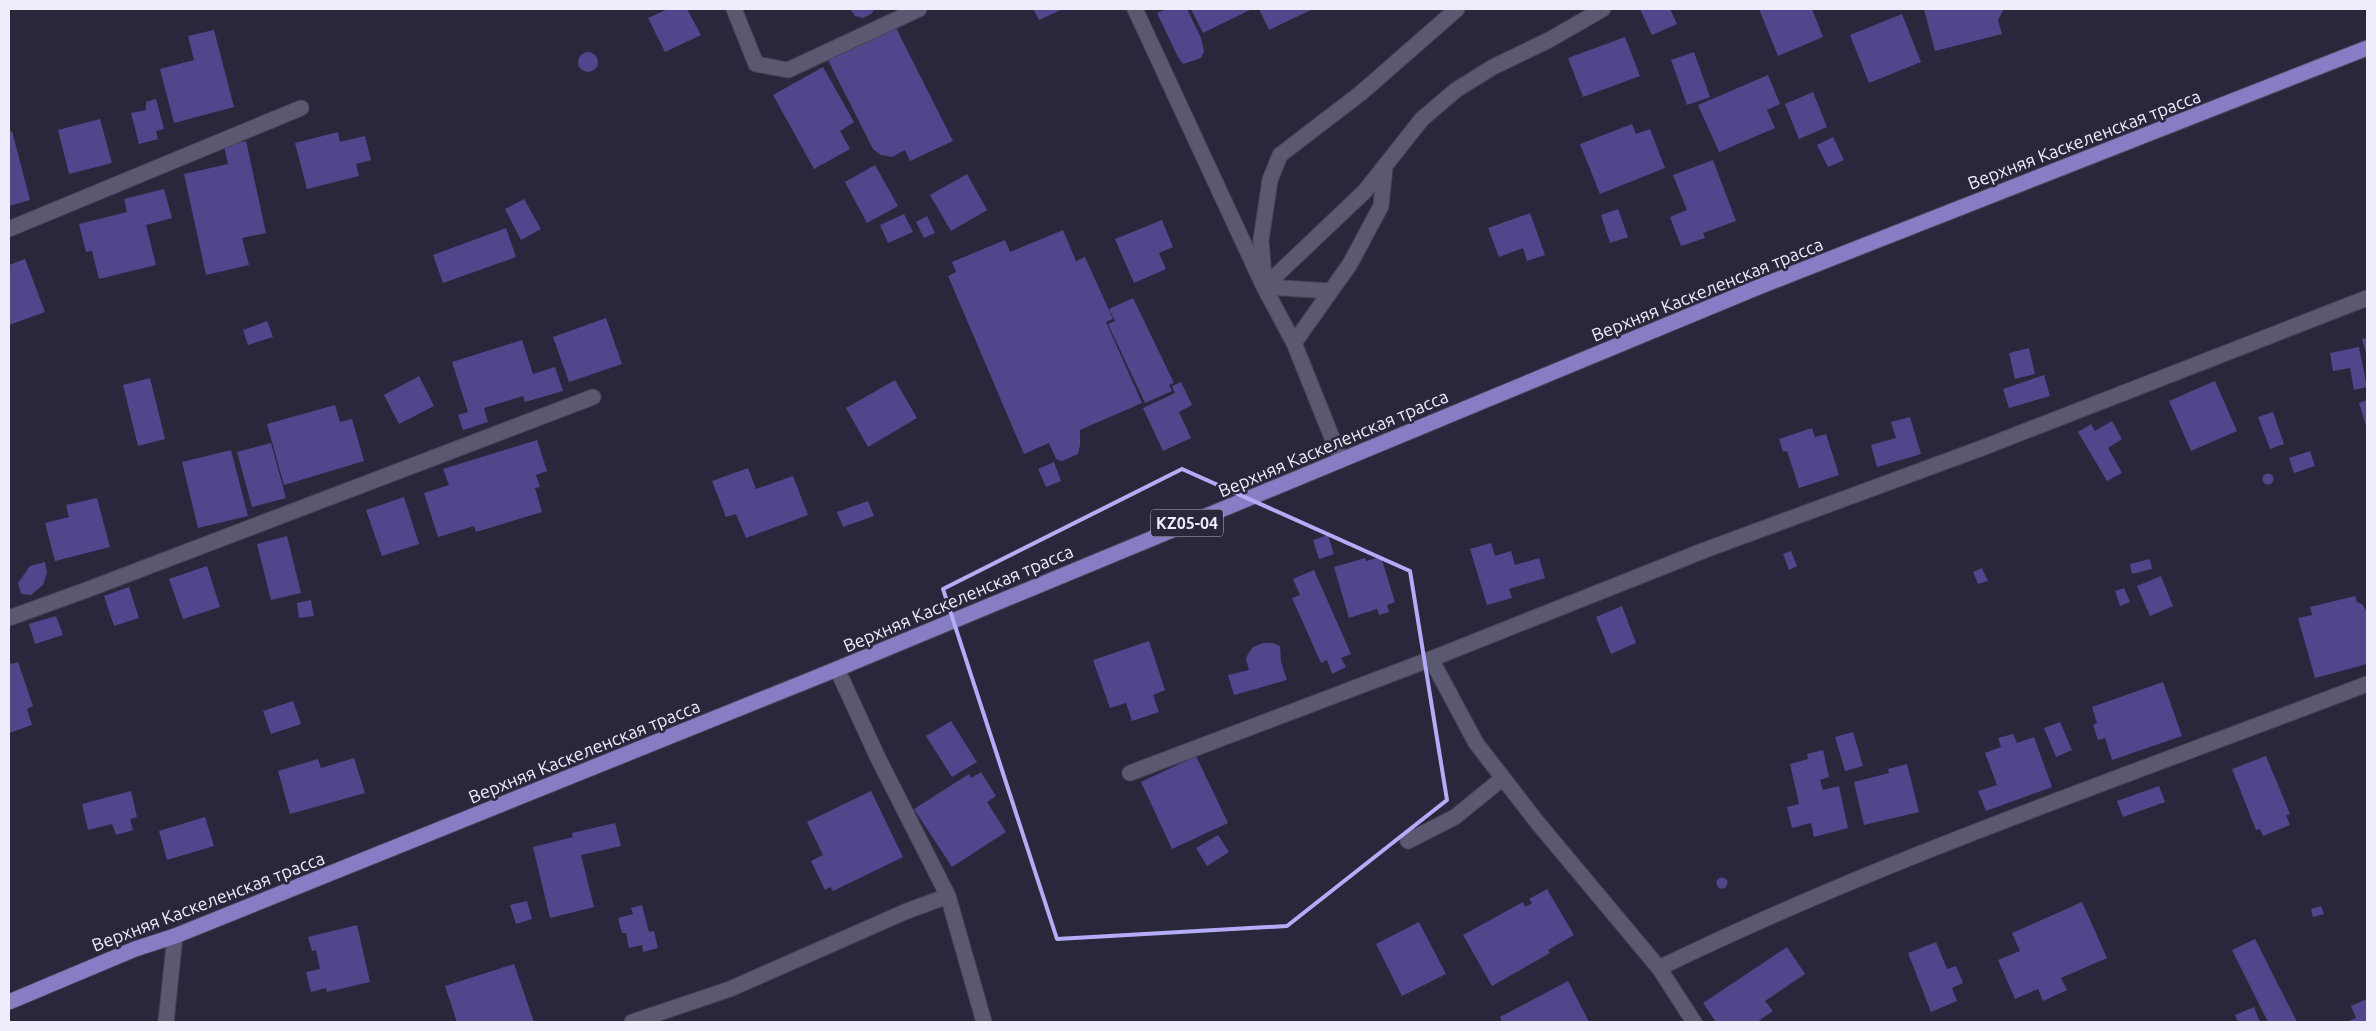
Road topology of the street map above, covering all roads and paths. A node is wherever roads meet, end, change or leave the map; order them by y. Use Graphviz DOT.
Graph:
graph roads {
  1 [pos="734,9"];
  2 [pos="919,9"];
  3 [pos="1135,9"];
  4 [pos="1458,9"];
  5 [pos="1603,9"];
  6 [pos="2367,48"];
  7 [pos="301,108"];
  8 [pos="1385,166"];
  9 [pos="9,229"];
  10 [pos="1264,287"];
  11 [pos="1331,291"];
  12 [pos="2367,298"];
  13 [pos="1294,343"];
  14 [pos="593,397"];
  15 [pos="1341,460"];
  16 [pos="9,618"];
  17 [pos="1431,659"];
  18 [pos="837,668"];
  19 [pos="2367,684"];
  20 [pos="1130,773"];
  21 [pos="1503,778"];
  22 [pos="1408,841"];
  23 [pos="948,896"];
  24 [pos="175,936"];
  25 [pos="1659,968"];
  26 [pos="9,1002"];
  27 [pos="166,1022"];
  28 [pos="632,1022"];
  29 [pos="984,1022"];
  30 [pos="1694,1022"];
  1 -- 2 [label="street"];
  3 -- 10 [label="street"];
  4 -- 10 [label="street"];
  5 -- 8 [label="street"];
  6 -- 15 [label="main road, Верхняя Каскеленская трасса / KZ05-04"];
  7 -- 9 [label="street"];
  8 -- 10 [label="street"];
  8 -- 11 [label="street"];
  10 -- 11 [label="street"];
  10 -- 13 [label="street"];
  11 -- 13 [label="street"];
  12 -- 17 [label="street"];
  13 -- 15 [label="street"];
  14 -- 16 [label="street"];
  15 -- 18 [label="main road, Верхняя Каскеленская трасса / KZ05-04"];
  17 -- 20 [label="street"];
  17 -- 21 [label="street"];
  18 -- 23 [label="street"];
  18 -- 24 [label="main road, Верхняя Каскеленская трасса / KZ05-04"];
  19 -- 25 [label="street"];
  21 -- 22 [label="street"];
  21 -- 25 [label="street"];
  23 -- 28 [label="street"];
  23 -- 29 [label="street"];
  24 -- 26 [label="main road, Верхняя Каскеленская трасса / KZ05-04"];
  24 -- 27 [label="street"];
  25 -- 30 [label="street"];
}
